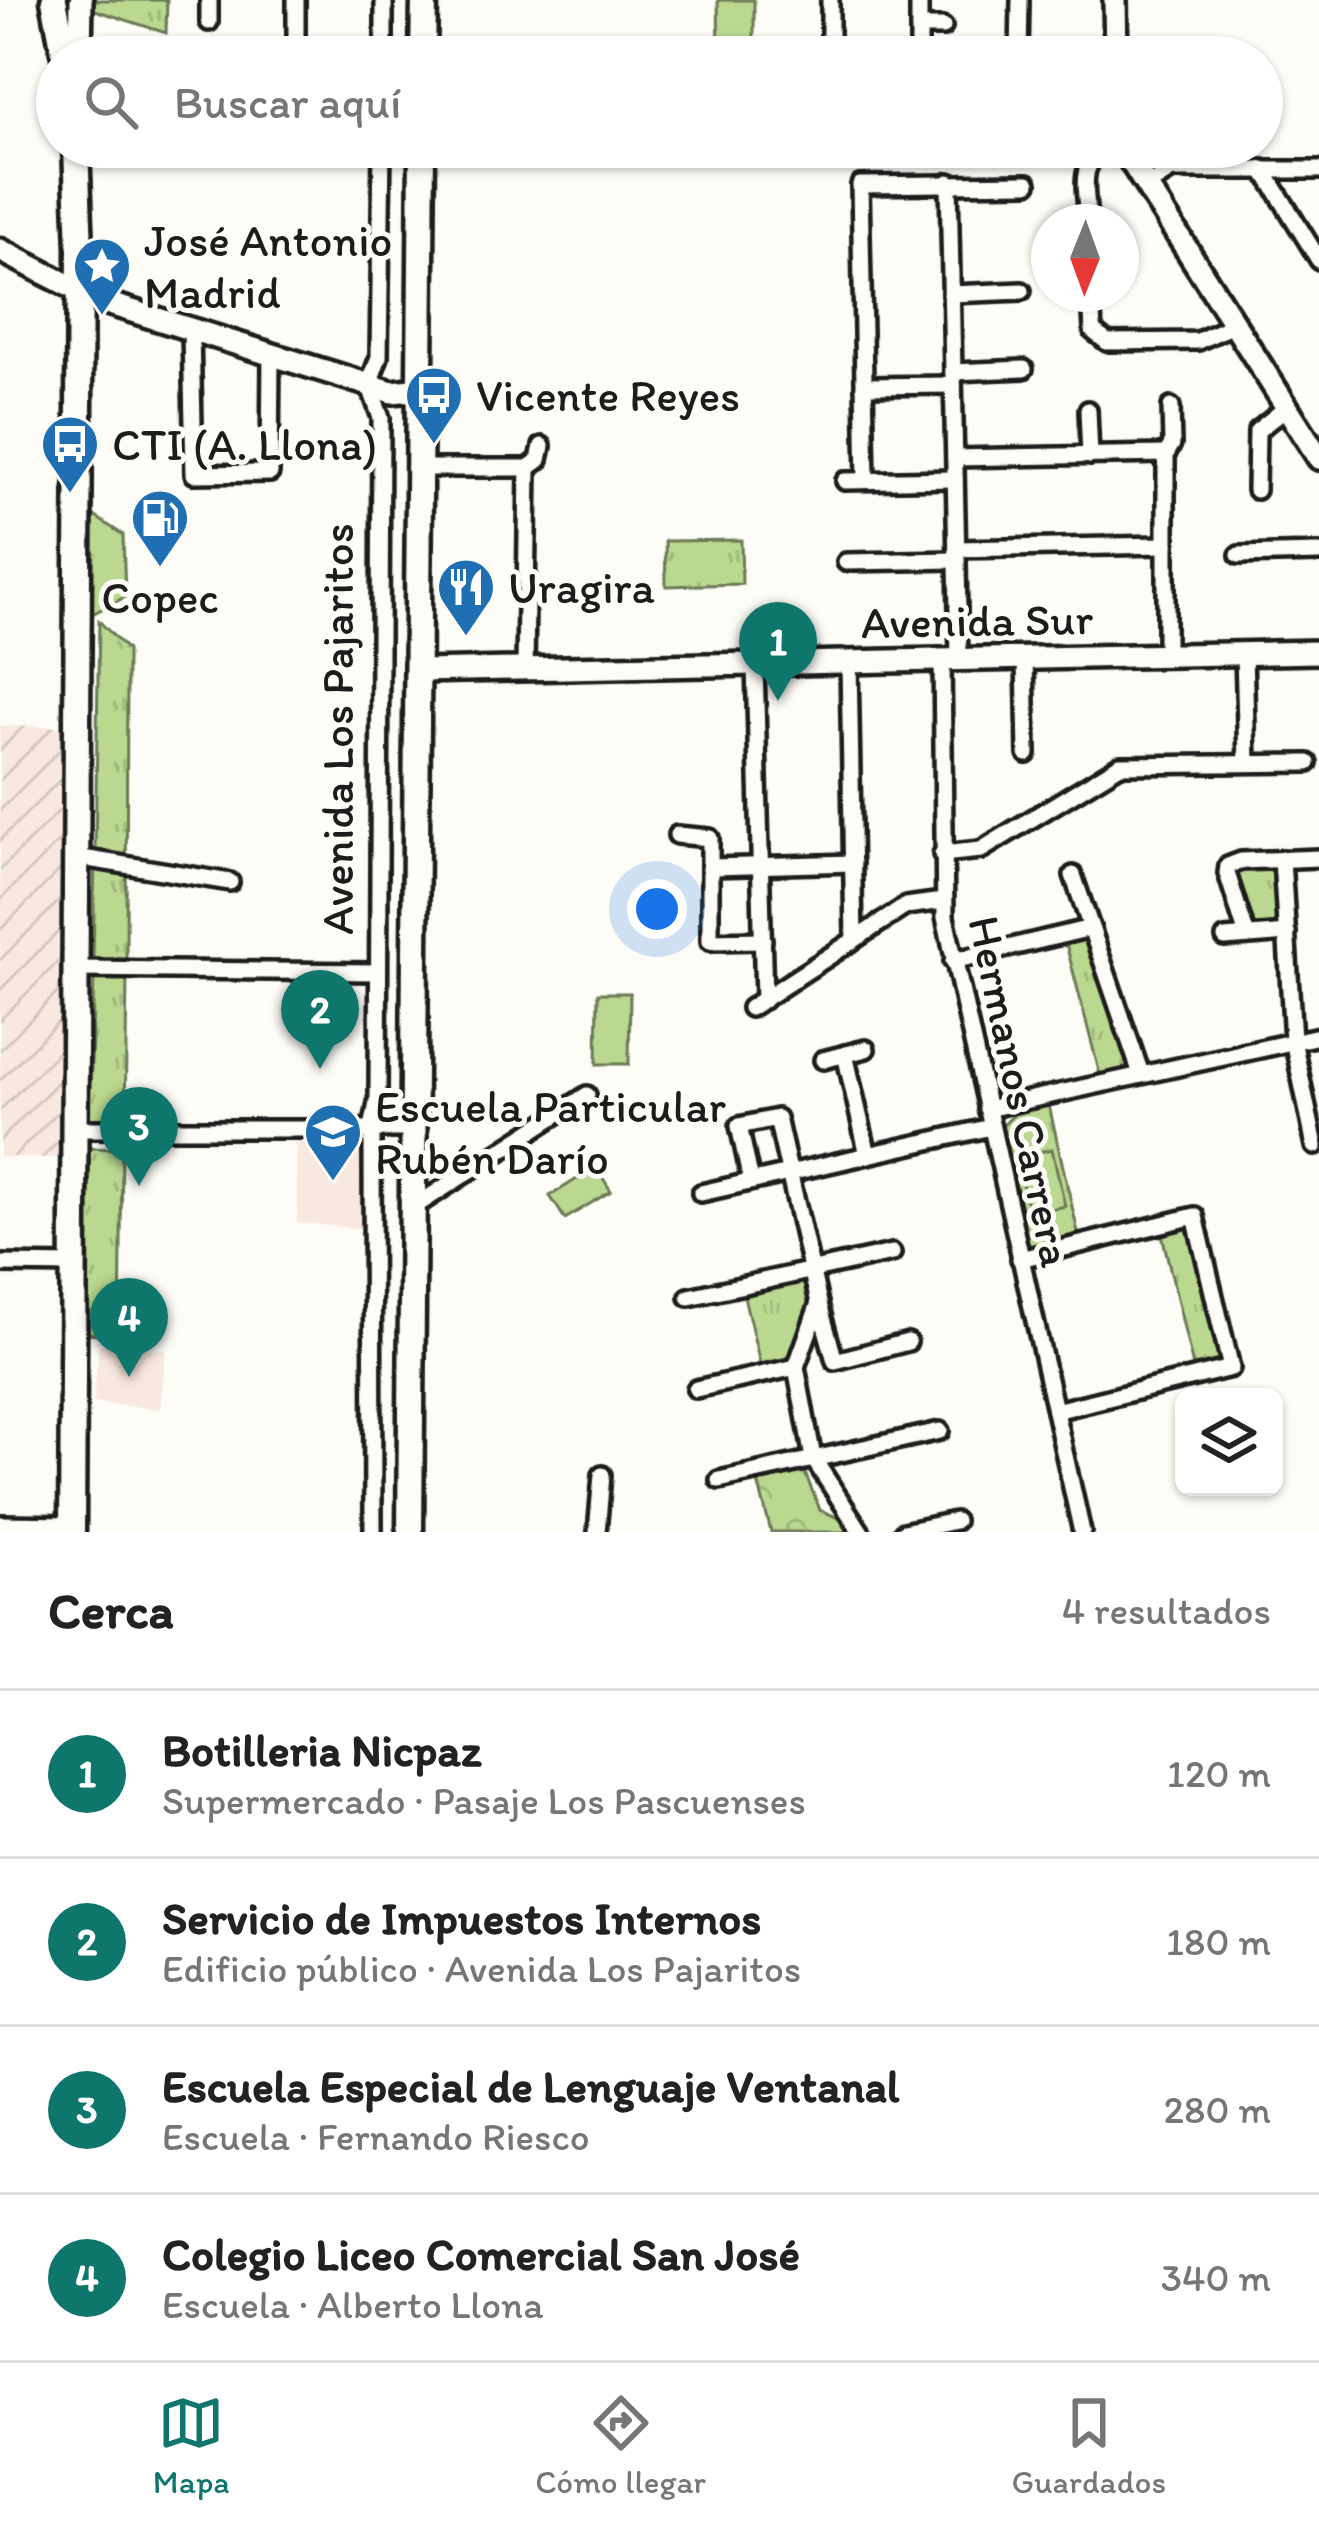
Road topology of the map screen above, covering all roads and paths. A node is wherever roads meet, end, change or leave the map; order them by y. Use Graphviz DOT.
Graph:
graph roads {
  1 [pos="54,0"];
  2 [pos="81,0"];
  3 [pos="209,0"];
  4 [pos="296,0"];
  5 [pos="384,0"];
  6 [pos="424,0"];
  7 [pos="830,0"];
  8 [pos="919,0"];
  9 [pos="1020,0"];
  10 [pos="1115,0"];
  11 [pos="209,22"];
  12 [pos="919,27"];
  13 [pos="943,27"];
  14 [pos="61,36"];
  15 [pos="80,36"];
  16 [pos="296,36"];
  17 [pos="383,36"];
  18 [pos="423,36"];
  19 [pos="830,36"];
  20 [pos="919,36"];
  21 [pos="1019,36"];
  22 [pos="1116,36"];
  23 [pos="77,168"];
  24 [pos="382,168"];
  25 [pos="422,168"];
  26 [pos="1087,168"];
  27 [pos="1136,168"];
  28 [pos="1263,170"];
  29 [pos="1319,170"];
  30 [pos="949,182"];
  31 [pos="1028,183"];
  32 [pos="1148,185"];
  33 [pos="1088,204"];
  34 [pos="0,250"];
  35 [pos="1319,260"];
  36 [pos="1022,291"];
  37 [pos="80,292"];
  38 [pos="951,294"];
  39 [pos="1094,312"];
  40 [pos="1235,324"];
  41 [pos="191,329"];
  42 [pos="271,354"];
  43 [pos="1024,369"];
  44 [pos="953,379"];
  45 [pos="369,385"];
  46 [pos="864,386"];
  47 [pos="422,389"];
  48 [pos="1172,407"];
  49 [pos="1287,407"];
  50 [pos="1088,410"];
  51 [pos="542,446"];
  52 [pos="1166,454"];
  53 [pos="1090,456"];
  54 [pos="955,458"];
  55 [pos="1319,458"];
  56 [pos="421,468"];
  57 [pos="528,468"];
  58 [pos="955,478"];
  59 [pos="845,481"];
  60 [pos="866,481"];
  61 [pos="1256,490"];
  62 [pos="1166,545"];
  63 [pos="1319,553"];
  64 [pos="957,554"];
  65 [pos="1239,555"];
  66 [pos="846,562"];
  67 [pos="1319,652"];
  68 [pos="1244,653"];
  69 [pos="1166,655"];
  70 [pos="1025,658"];
  71 [pos="950,660"];
  72 [pos="849,662"];
  73 [pos="755,664"];
  74 [pos="525,669"];
  75 [pos="420,671"];
  76 [pos="1027,754"];
  77 [pos="1247,763"];
  78 [pos="1308,763"];
  79 [pos="677,835"];
  80 [pos="942,854"];
  81 [pos="76,857"];
  82 [pos="1319,858"];
  83 [pos="1282,859"];
  84 [pos="853,863"];
  85 [pos="762,866"];
  86 [pos="711,867"];
  87 [pos="1072,875"];
  88 [pos="230,882"];
  89 [pos="943,901"];
  90 [pos="1091,928"];
  91 [pos="1287,933"];
  92 [pos="1246,936"];
  93 [pos="1225,938"];
  94 [pos="763,940"];
  95 [pos="854,940"];
  96 [pos="953,961"];
  97 [pos="76,969"];
  98 [pos="378,972"];
  99 [pos="1319,1036"];
  100 [pos="1293,1040"];
  101 [pos="866,1049"];
  102 [pos="845,1054"];
  103 [pos="823,1060"];
  104 [pos="1141,1074"];
  105 [pos="587,1095"];
  106 [pos="987,1109"];
  107 [pos="991,1127"];
  108 [pos="372,1128"];
  109 [pos="74,1129"];
  110 [pos="403,1129"];
  111 [pos="1313,1146"];
  112 [pos="868,1155"];
  113 [pos="790,1173"];
  114 [pos="751,1181"];
  115 [pos="700,1193"];
  116 [pos="414,1207"];
  117 [pos="892,1252"];
  118 [pos="1020,1259"];
  119 [pos="0,1264"];
  120 [pos="74,1265"];
  121 [pos="811,1270"];
  122 [pos="689,1298"];
  123 [pos="819,1303"];
  124 [pos="908,1342"];
  125 [pos="796,1367"];
  126 [pos="696,1389"];
  127 [pos="1054,1412"];
  128 [pos="940,1431"];
  129 [pos="813,1458"];
  130 [pos="602,1475"];
  131 [pos="719,1480"];
  132 [pos="955,1521"];
  133 [pos="0,1524"];
  134 [pos="72,1529"];
  135 [pos="374,1532"];
  136 [pos="410,1532"];
  137 [pos="597,1532"];
  138 [pos="861,1532"];
  139 [pos="903,1532"];
  140 [pos="1082,1532"];
  1 -- 14 [label="main road"];
  2 -- 15 [label="street"];
  3 -- 11 [label="street"];
  4 -- 16 [label="street"];
  5 -- 17 [label="street"];
  6 -- 18 [label="main road"];
  7 -- 19 [label="street"];
  8 -- 12 [label="street"];
  9 -- 21 [label="street"];
  10 -- 22 [label="street"];
  12 -- 13 [label="street"];
  12 -- 20 [label="street"];
  23 -- 37 [label="main road"];
  24 -- 45 [label="street, Avenida Los Pajaritos"];
  25 -- 47 [label="main road, Avenida Los Pajaritos"];
  26 -- 33 [label="street"];
  27 -- 32 [label="street"];
  28 -- 29 [label="street"];
  28 -- 32 [label="street"];
  28 -- 35 [label="street"];
  30 -- 31 [label="street"];
  30 -- 38 [label="street, Hermanos Carrera"];
  30 -- 46 [label="street"];
  32 -- 40 [label="street"];
  34 -- 37 [label="street"];
  36 -- 38 [label="street"];
  37 -- 41 [label="street"];
  37 -- 81 [label="main road"];
  38 -- 44 [label="street, Hermanos Carrera"];
  39 -- 40 [label="street"];
  40 -- 49 [label="street"];
  41 -- 42 [label="street"];
  41 -- 42 [label="street"];
  42 -- 45 [label="street"];
  43 -- 44 [label="street"];
  44 -- 46 [label="street"];
  44 -- 54 [label="street, Hermanos Carrera"];
  45 -- 47 [label="street"];
  45 -- 98 [label="street, Avenida Los Pajaritos"];
  46 -- 60 [label="street"];
  47 -- 56 [label="main road, Avenida Los Pajaritos"];
  48 -- 52 [label="street"];
  49 -- 55 [label="street"];
  49 -- 61 [label="street"];
  50 -- 53 [label="street"];
  51 -- 57 [label="street"];
  52 -- 53 [label="street"];
  52 -- 62 [label="street"];
  53 -- 54 [label="street"];
  54 -- 58 [label="street, Hermanos Carrera"];
  56 -- 57 [label="street"];
  56 -- 75 [label="main road, Avenida Los Pajaritos"];
  57 -- 74 [label="street"];
  58 -- 60 [label="street"];
  58 -- 64 [label="street, Hermanos Carrera"];
  59 -- 60 [label="street"];
  62 -- 64 [label="street"];
  62 -- 69 [label="street"];
  63 -- 65 [label="street"];
  64 -- 66 [label="street"];
  64 -- 71 [label="street, Hermanos Carrera"];
  67 -- 68 [label="street, Avenida Sur"];
  68 -- 69 [label="street, Avenida Sur"];
  68 -- 77 [label="street"];
  69 -- 70 [label="street, Avenida Sur"];
  70 -- 71 [label="street, Avenida Sur"];
  70 -- 76 [label="street"];
  71 -- 72 [label="street, Avenida Sur"];
  71 -- 80 [label="street, Hermanos Carrera"];
  72 -- 73 [label="street, Avenida Sur"];
  72 -- 84 [label="street"];
  73 -- 74 [label="street, Avenida Sur"];
  73 -- 85 [label="street"];
  74 -- 75 [label="street, Avenida Sur"];
  75 -- 110 [label="main road, Avenida Los Pajaritos"];
  77 -- 78 [label="street"];
  77 -- 80 [label="street"];
  79 -- 86 [label="street"];
  80 -- 89 [label="street, Hermanos Carrera"];
  81 -- 88 [label="street"];
  81 -- 97 [label="main road"];
  82 -- 83 [label="street"];
  83 -- 91 [label="street"];
  83 -- 92 [label="street"];
  84 -- 85 [label="street"];
  84 -- 95 [label="street"];
  85 -- 86 [label="street"];
  85 -- 94 [label="street"];
  86 -- 94 [label="street"];
  87 -- 90 [label="street"];
  89 -- 95 [label="street"];
  89 -- 96 [label="street, Hermanos Carrera"];
  90 -- 96 [label="street"];
  90 -- 104 [label="street"];
  91 -- 92 [label="street"];
  91 -- 100 [label="street"];
  92 -- 93 [label="street"];
  94 -- 95 [label="street"];
  96 -- 106 [label="street, Hermanos Carrera"];
  97 -- 98 [label="street"];
  97 -- 109 [label="main road"];
  98 -- 108 [label="street, Avenida Los Pajaritos"];
  99 -- 100 [label="street"];
  100 -- 104 [label="street"];
  100 -- 111 [label="street"];
  101 -- 102 [label="street"];
  102 -- 103 [label="street"];
  102 -- 112 [label="street"];
  104 -- 106 [label="street"];
  105 -- 116 [label="street"];
  106 -- 107 [label="street, Hermanos Carrera"];
  107 -- 112 [label="street"];
  107 -- 118 [label="street, Hermanos Carrera"];
  108 -- 109 [label="street"];
  108 -- 110 [label="street"];
  108 -- 135 [label="street, Avenida Los Pajaritos"];
  109 -- 120 [label="main road"];
  110 -- 116 [label="main road, Avenida Los Pajaritos"];
  112 -- 113 [label="street"];
  113 -- 114 [label="street"];
  113 -- 114 [label="street"];
  113 -- 121 [label="street"];
  114 -- 115 [label="street"];
  116 -- 136 [label="main road, Avenida Los Pajaritos"];
  117 -- 121 [label="street"];
  118 -- 127 [label="street, Hermanos Carrera"];
  118 -- 127 [label="street"];
  119 -- 120 [label="street"];
  120 -- 134 [label="main road"];
  121 -- 122 [label="street"];
  121 -- 123 [label="street"];
  123 -- 124 [label="street"];
  123 -- 125 [label="street"];
  125 -- 126 [label="street"];
  125 -- 129 [label="street"];
  127 -- 140 [label="street, Hermanos Carrera"];
  128 -- 129 [label="street"];
  129 -- 131 [label="street"];
  129 -- 138 [label="street"];
  130 -- 137 [label="street"];
  132 -- 139 [label="street"];
  133 -- 134 [label="street"];
}
